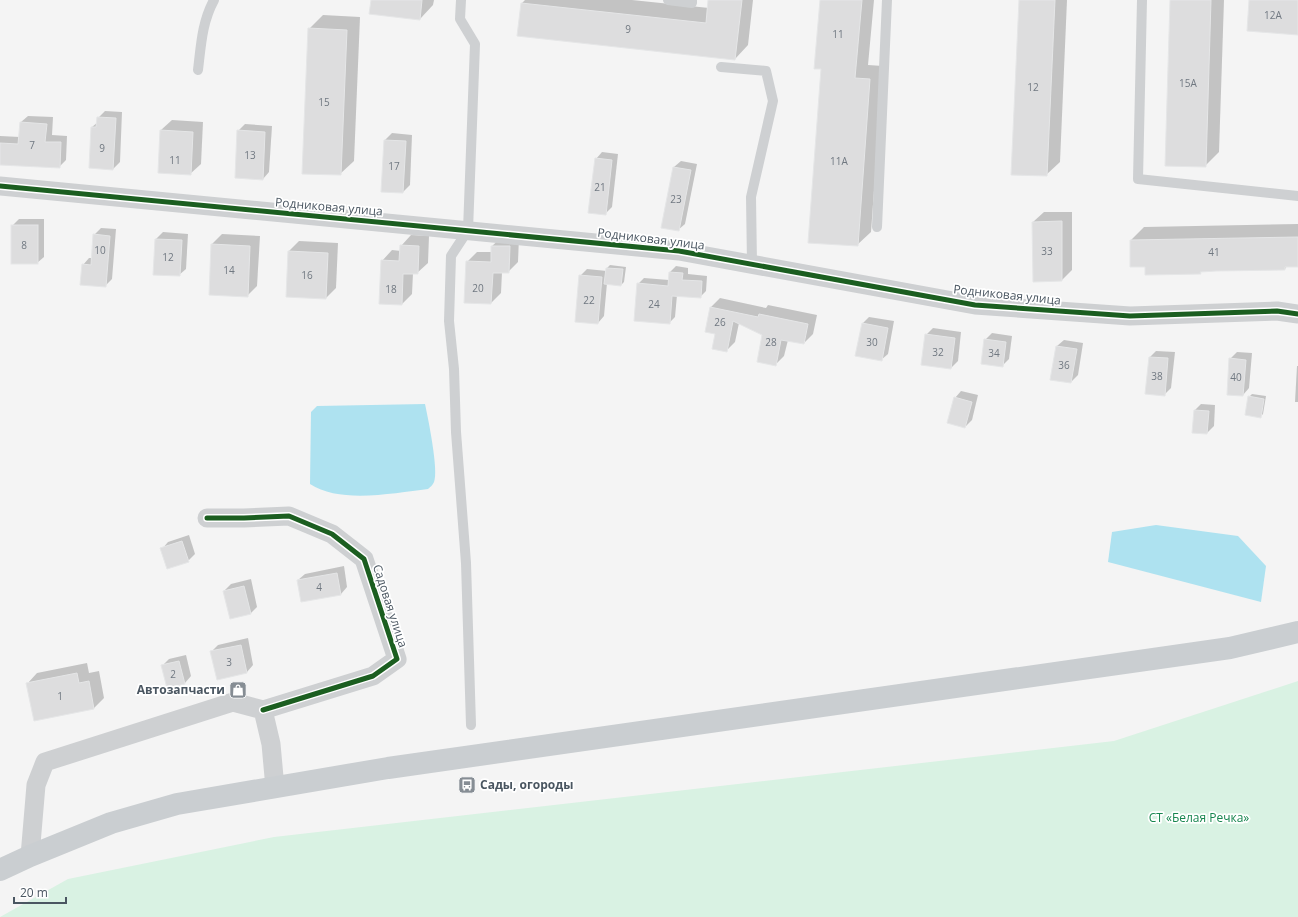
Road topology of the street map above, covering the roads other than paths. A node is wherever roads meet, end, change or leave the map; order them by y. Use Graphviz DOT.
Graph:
graph roads {
  1 [pos="214,0"];
  2 [pos="461,0"];
  3 [pos="668,0"];
  4 [pos="692,0"];
  5 [pos="887,0"];
  6 [pos="1142,0"];
  7 [pos="721,68"];
  8 [pos="198,70"];
  9 [pos="0,186"];
  10 [pos="1298,196"];
  11 [pos="877,227"];
  12 [pos="468,230"];
  13 [pos="752,264"];
  14 [pos="1298,314"];
  15 [pos="207,518"];
  16 [pos="1298,632"];
  17 [pos="263,710"];
  18 [pos="471,725"];
  19 [pos="275,788"];
  20 [pos="30,856"];
  21 [pos="0,870"];
  1 -- 8 [label="lane"];
  2 -- 12 [label="lane"];
  3 -- 4 [label="lane"];
  5 -- 11 [label="lane"];
  6 -- 10 [label="lane"];
  7 -- 13 [label="lane"];
  9 -- 12 [label="street, Родниковая улица"];
  12 -- 13 [label="street, Родниковая улица"];
  12 -- 18 [label="lane"];
  13 -- 14 [label="street, Родниковая улица"];
  15 -- 17 [label="street, Садовая улица"];
  16 -- 19 [label="main road"];
  17 -- 19 [label="street"];
  17 -- 20 [label="street"];
  19 -- 20 [label="main road"];
  20 -- 21 [label="main road"];
}
